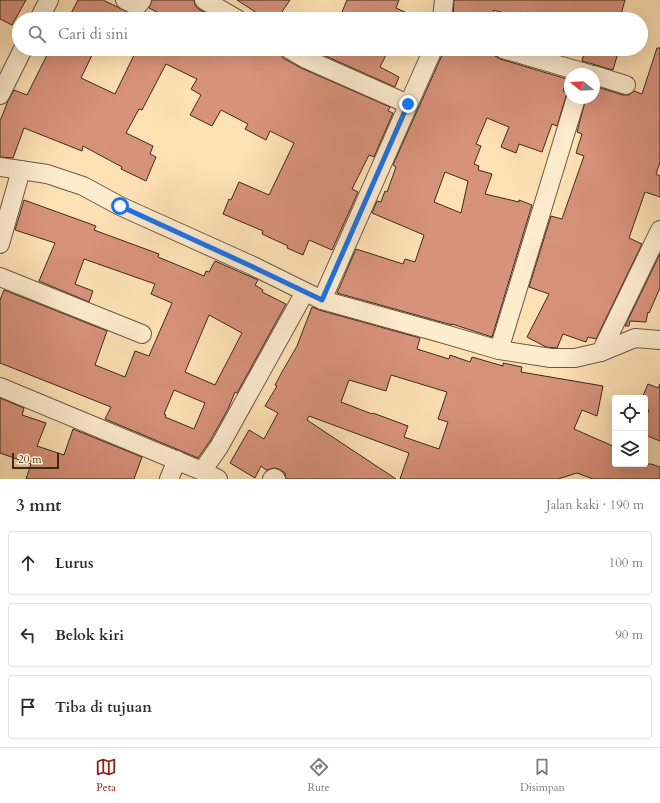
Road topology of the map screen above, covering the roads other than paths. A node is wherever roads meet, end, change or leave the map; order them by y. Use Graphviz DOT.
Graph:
graph roads {
  1 [pos="48,0"];
  2 [pos="125,0"];
  3 [pos="142,0"];
  4 [pos="204,0"];
  5 [pos="444,0"];
  6 [pos="42,12"];
  7 [pos="225,12"];
  8 [pos="443,12"];
  9 [pos="17,56"];
  10 [pos="301,56"];
  11 [pos="430,56"];
  12 [pos="527,56"];
  13 [pos="567,68"];
  14 [pos="5,71"];
  15 [pos="600,78"];
  16 [pos="626,86"];
  17 [pos="0,95"];
  18 [pos="408,104"];
  19 [pos="574,104"];
  20 [pos="0,166"];
  21 [pos="21,170"];
  22 [pos="660,230"];
  23 [pos="0,244"];
  24 [pos="0,277"];
  25 [pos="305,292"];
  26 [pos="322,300"];
  27 [pos="142,334"];
  28 [pos="660,340"];
  29 [pos="500,350"];
  30 [pos="601,352"];
  31 [pos="0,387"];
  32 [pos="177,460"];
  33 [pos="202,471"];
  34 [pos="169,479"];
  35 [pos="218,479"];
  36 [pos="272,479"];
  37 [pos="276,479"];
  1 -- 6 [label="street"];
  2 -- 3 [label="street"];
  4 -- 7 [label="street"];
  5 -- 8 [label="street"];
  9 -- 14 [label="street"];
  10 -- 18 [label="street"];
  11 -- 18 [label="street"];
  12 -- 13 [label="street"];
  14 -- 17 [label="street"];
  15 -- 16 [label="street"];
  18 -- 26 [label="street"];
  19 -- 29 [label="street"];
  20 -- 21 [label="street"];
  21 -- 23 [label="street"];
  21 -- 25 [label="street"];
  22 -- 30 [label="street"];
  24 -- 27 [label="street"];
  25 -- 26 [label="street"];
  25 -- 33 [label="street"];
  26 -- 29 [label="street"];
  28 -- 30 [label="street"];
  29 -- 30 [label="street"];
  31 -- 32 [label="street"];
  32 -- 33 [label="street"];
  32 -- 34 [label="street"];
  33 -- 35 [label="street"];
  36 -- 37 [label="street"];
}
